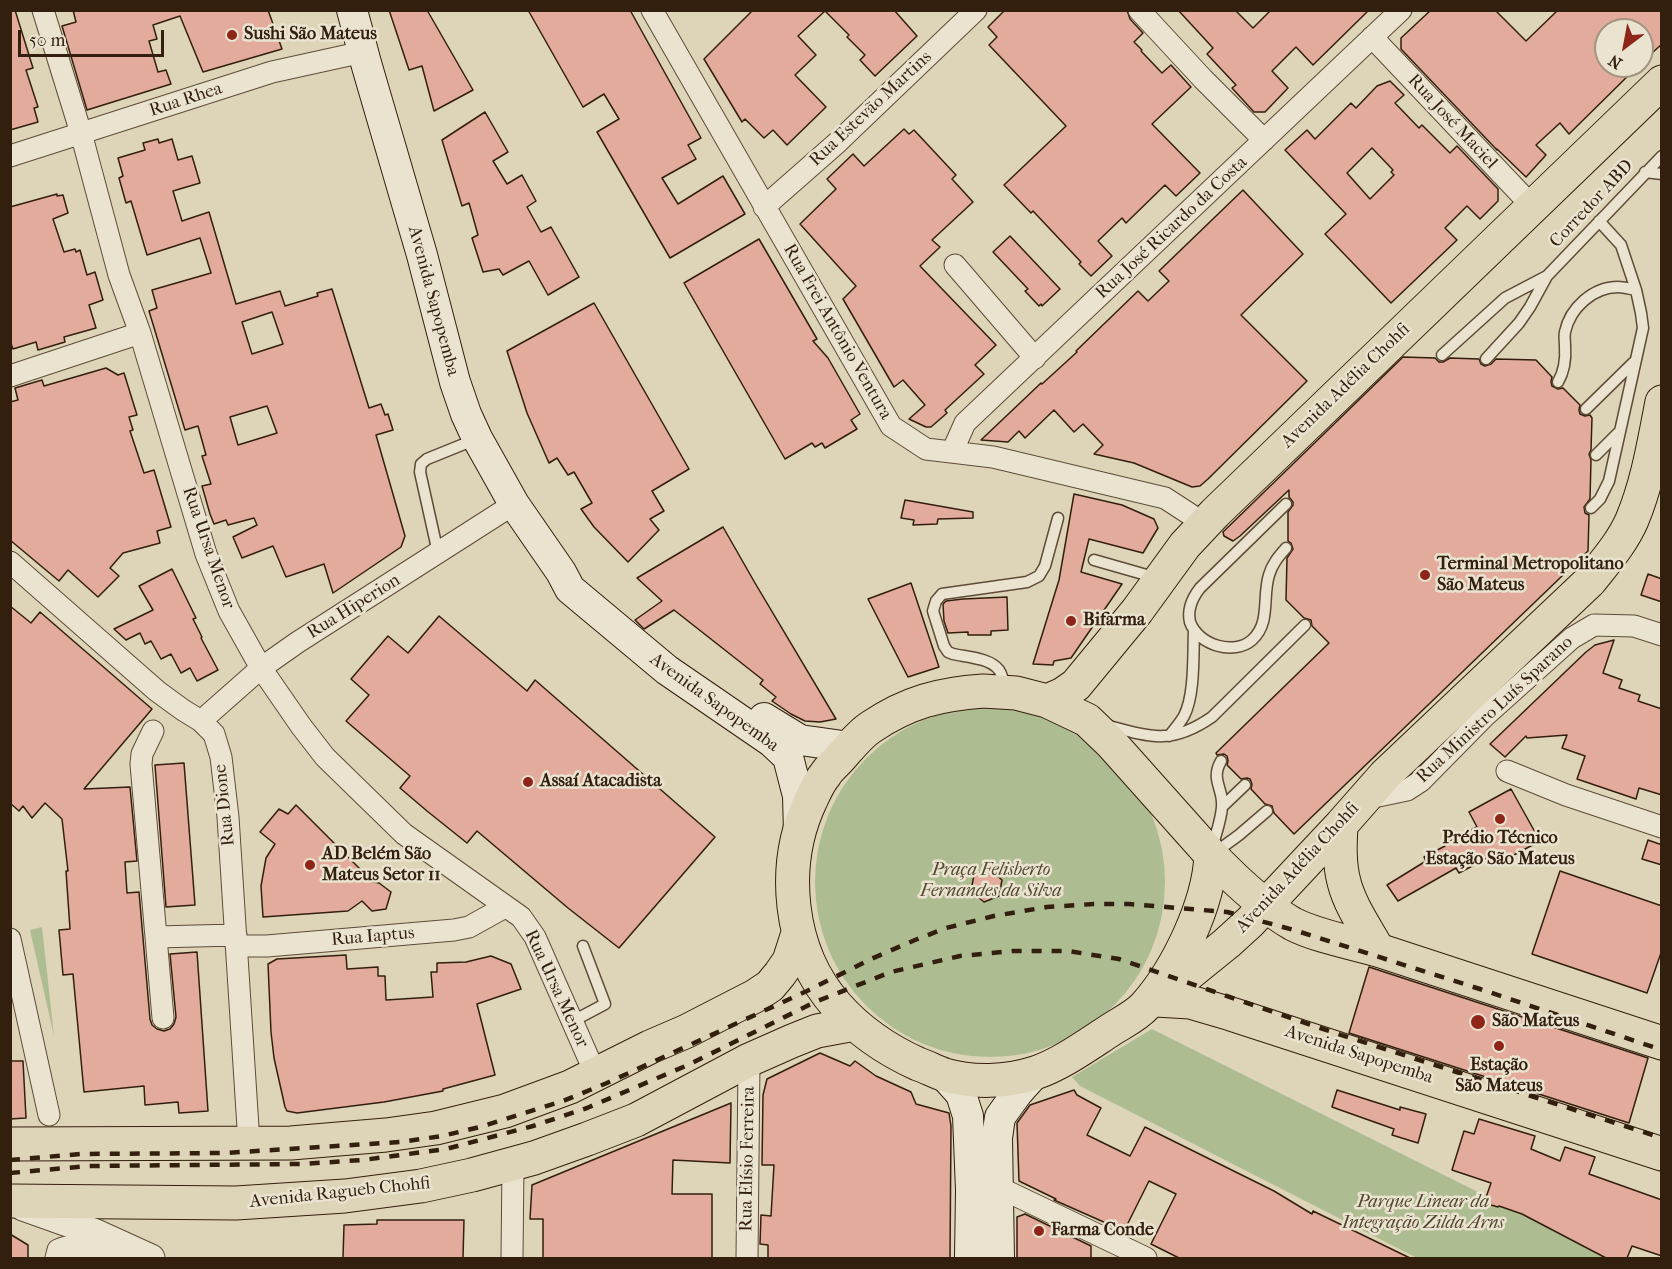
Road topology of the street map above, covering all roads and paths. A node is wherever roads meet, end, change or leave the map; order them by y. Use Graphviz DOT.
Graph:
graph roads {
  1 [pos="43,10"];
  2 [pos="352,10"];
  3 [pos="652,10"];
  4 [pos="976,10"];
  5 [pos="1139,10"];
  6 [pos="1401,10"];
  7 [pos="1372,38"];
  8 [pos="363,52"];
  9 [pos="1662,82"];
  10 [pos="81,133"];
  11 [pos="1264,140"];
  12 [pos="10,156"];
  13 [pos="1662,156"];
  14 [pos="1646,172"];
  15 [pos="1662,174"];
  16 [pos="1532,206"];
  17 [pos="764,207"];
  18 [pos="1599,221"];
  19 [pos="955,265"];
  20 [pos="1547,276"];
  21 [pos="1636,290"];
  22 [pos="140,333"];
  23 [pos="1442,355"];
  24 [pos="1035,358"];
  25 [pos="1486,359"];
  26 [pos="1634,362"];
  27 [pos="10,376"];
  28 [pos="1558,382"];
  29 [pos="1662,402"];
  30 [pos="1586,409"];
  31 [pos="1619,433"];
  32 [pos="477,438"];
  33 [pos="952,452"];
  34 [pos="1596,454"];
  35 [pos="514,504"];
  36 [pos="1286,504"];
  37 [pos="1592,508"];
  38 [pos="1058,518"];
  39 [pos="1205,524"];
  40 [pos="1286,548"];
  41 [pos="438,553"];
  42 [pos="1094,560"];
  43 [pos="10,562"];
  44 [pos="561,572"];
  45 [pos="1160,579"];
  46 [pos="1305,625"];
  47 [pos="1194,630"];
  48 [pos="1662,635"];
  49 [pos="261,668"];
  50 [pos="1006,693"];
  51 [pos="1047,701"];
  52 [pos="1087,720"];
  53 [pos="201,721"];
  54 [pos="153,731"];
  55 [pos="1169,736"];
  56 [pos="850,747"];
  57 [pos="1221,761"];
  58 [pos="1507,771"];
  59 [pos="1245,785"];
  60 [pos="1363,799"];
  61 [pos="1223,806"];
  62 [pos="1267,811"];
  63 [pos="1341,825"];
  64 [pos="1662,827"];
  65 [pos="799,832"];
  66 [pos="1210,855"];
  67 [pos="1266,904"];
  68 [pos="505,907"];
  69 [pos="798,933"];
  70 [pos="156,937"];
  71 [pos="10,939"];
  72 [pos="236,941"];
  73 [pos="583,945"];
  74 [pos="1378,950"];
  75 [pos="14,972"];
  76 [pos="1150,1004"];
  77 [pos="163,1018"];
  78 [pos="573,1021"];
  79 [pos="855,1024"];
  80 [pos="1662,1043"];
  81 [pos="749,1060"];
  82 [pos="1035,1073"];
  83 [pos="596,1075"];
  84 [pos="944,1075"];
  85 [pos="49,1114"];
  86 [pos="249,1143"];
  87 [pos="10,1144"];
  88 [pos="1662,1154"];
  89 [pos="513,1164"];
  90 [pos="998,1187"];
  91 [pos="10,1202"];
  92 [pos="56,1258"];
  93 [pos="108,1258"];
  94 [pos="151,1258"];
  95 [pos="512,1258"];
  96 [pos="747,1258"];
  97 [pos="970,1258"];
  98 [pos="999,1258"];
  99 [pos="1146,1258"];
  1 -- 10 [label="street, Rua Ursa Menor"];
  2 -- 8 [label="main road, Avenida Sapopemba"];
  3 -- 17 [label="street, Rua Frei Antônio Ventura"];
  4 -- 17 [label="street, Rua Estevão Martins"];
  5 -- 11 [label="street"];
  6 -- 7 [label="street, Rua José Ricardo da Costa"];
  7 -- 11 [label="street, Rua José Ricardo da Costa"];
  7 -- 16 [label="street, Rua José Maciel"];
  8 -- 10 [label="street, Rua Rhea"];
  8 -- 32 [label="main road, Avenida Sapopemba"];
  9 -- 16 [label="main road, Avenida Adélia Chohfi"];
  10 -- 12 [label="street, Rua Rhea"];
  10 -- 22 [label="street, Rua Ursa Menor"];
  11 -- 24 [label="street, Rua José Ricardo da Costa"];
  13 -- 14 [label="lane, Corredor ABD"];
  14 -- 15 [label="lane"];
  14 -- 18 [label="lane, Corredor ABD"];
  16 -- 39 [label="main road, Avenida Adélia Chohfi"];
  17 -- 33 [label="street, Rua Frei Antônio Ventura"];
  18 -- 20 [label="lane, Corredor ABD"];
  18 -- 21 [label="lane"];
  19 -- 24 [label="street"];
  20 -- 23 [label="lane, Corredor ABD"];
  20 -- 25 [label="lane, Corredor ABD"];
  21 -- 26 [label="lane"];
  21 -- 28 [label="lane"];
  22 -- 27 [label="street"];
  22 -- 49 [label="street, Rua Ursa Menor"];
  24 -- 33 [label="street, Rua José Ricardo da Costa"];
  26 -- 30 [label="lane"];
  26 -- 31 [label="lane"];
  29 -- 60 [label="main road, Avenida Adélia Chohfi"];
  31 -- 34 [label="lane"];
  31 -- 37 [label="lane"];
  32 -- 35 [label="main road, Avenida Sapopemba"];
  32 -- 41 [label="lane"];
  33 -- 39 [label="street, Rua Frei Antônio Ventura"];
  35 -- 41 [label="street, Rua Hiperion"];
  35 -- 44 [label="main road, Avenida Sapopemba"];
  36 -- 47 [label="lane"];
  38 -- 50 [label="lane"];
  39 -- 45 [label="main road, Avenida Adélia Chohfi"];
  40 -- 47 [label="lane"];
  41 -- 49 [label="street, Rua Hiperion"];
  42 -- 45 [label="lane"];
  43 -- 53 [label="street, Rua Dione"];
  44 -- 56 [label="main road, Avenida Sapopemba"];
  44 -- 65 [label="main road, Avenida Sapopemba"];
  45 -- 51 [label="main road, Avenida Adélia Chohfi"];
  46 -- 55 [label="lane"];
  47 -- 55 [label="lane"];
  48 -- 60 [label="street, Rua Ministro Luís Sparano"];
  49 -- 53 [label="street, Rua Hiperion"];
  49 -- 68 [label="street, Rua Ursa Menor"];
  50 -- 51 [label="main road"];
  50 -- 56 [label="main road"];
  51 -- 52 [label="main road"];
  52 -- 55 [label="lane"];
  52 -- 66 [label="main road"];
  53 -- 72 [label="street, Rua Dione"];
  54 -- 70 [label="street"];
  56 -- 65 [label="main road"];
  57 -- 61 [label="lane"];
  58 -- 64 [label="street"];
  59 -- 61 [label="lane"];
  60 -- 63 [label="main road, Avenida Adélia Chohfi"];
  61 -- 66 [label="lane"];
  62 -- 66 [label="lane"];
  63 -- 67 [label="main road, Avenida Adélia Chohfi"];
  63 -- 74 [label="main road"];
  65 -- 69 [label="main road"];
  66 -- 67 [label="main road"];
  66 -- 76 [label="main road"];
  67 -- 74 [label="main road"];
  67 -- 76 [label="main road, Avenida Adélia Chohfi"];
  68 -- 72 [label="street, Rua Iaptus"];
  68 -- 78 [label="street, Rua Ursa Menor"];
  69 -- 79 [label="main road"];
  69 -- 83 [label="main road"];
  70 -- 72 [label="street, Rua Iaptus"];
  70 -- 77 [label="street"];
  71 -- 75 [label="street"];
  72 -- 86 [label="street, Rua Dione"];
  73 -- 78 [label="lane"];
  74 -- 80 [label="main road"];
  75 -- 85 [label="street"];
  76 -- 82 [label="main road"];
  76 -- 88 [label="main road, Avenida Sapopemba"];
  78 -- 83 [label="street, Rua Ursa Menor"];
  79 -- 81 [label="main road, Avenida Ragueb Chohfi"];
  79 -- 84 [label="main road"];
  81 -- 89 [label="main road, Avenida Ragueb Chohfi"];
  81 -- 96 [label="street, Rua Elísio Ferreira"];
  82 -- 84 [label="main road"];
  82 -- 90 [label="main road"];
  83 -- 86 [label="main road"];
  84 -- 97 [label="main road"];
  86 -- 87 [label="main road"];
  89 -- 91 [label="main road, Avenida Ragueb Chohfi"];
  89 -- 95 [label="street"];
  90 -- 98 [label="main road"];
  90 -- 99 [label="street"];
  91 -- 94 [label="street"];
  92 -- 93 [label="street"];
}
